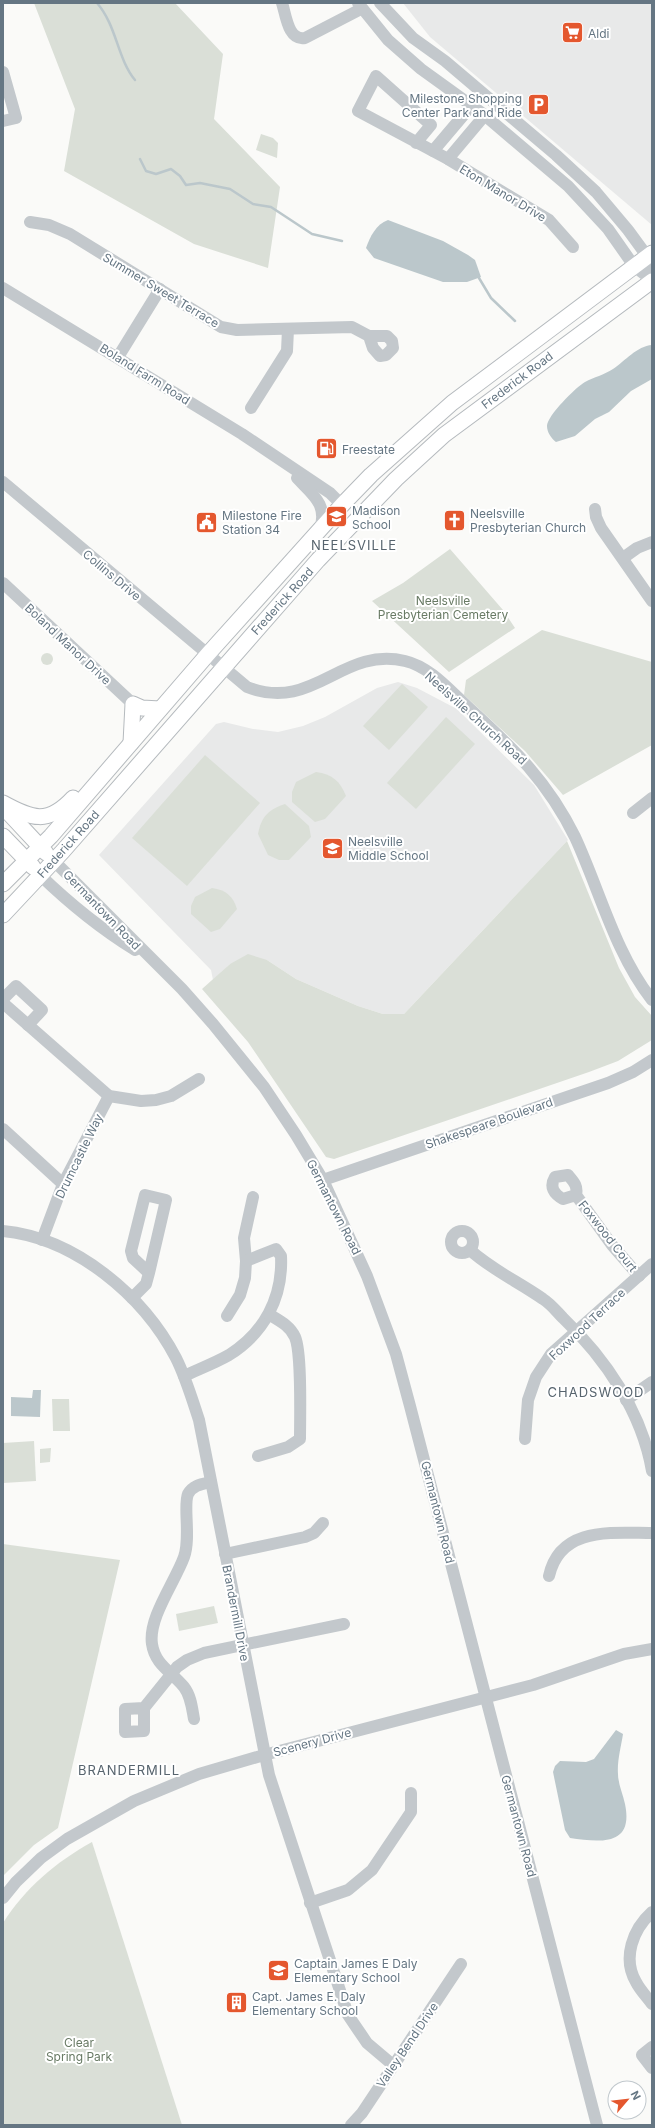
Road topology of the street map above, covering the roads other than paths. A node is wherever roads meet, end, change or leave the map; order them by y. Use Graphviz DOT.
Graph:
graph roads {
  1 [pos="282,3"];
  2 [pos="380,3"];
  3 [pos="360,6"];
  4 [pos="3,72"];
  5 [pos="472,105"];
  6 [pos="485,115"];
  7 [pos="3,121"];
  8 [pos="416,142"];
  9 [pos="433,151"];
  10 [pos="448,159"];
  11 [pos="30,222"];
  12 [pos="573,247"];
  13 [pos="649,254"];
  14 [pos="634,266"];
  15 [pos="652,280"];
  16 [pos="3,288"];
  17 [pos="160,289"];
  18 [pos="288,329"];
  19 [pos="369,336"];
  20 [pos="118,358"];
  21 [pos="251,408"];
  22 [pos="284,464"];
  23 [pos="3,482"];
  24 [pos="342,505"];
  25 [pos="595,509"];
  26 [pos="320,530"];
  27 [pos="652,542"];
  28 [pos="623,558"];
  29 [pos="318,560"];
  30 [pos="3,583"];
  31 [pos="652,601"];
  32 [pos="208,654"];
  33 [pos="223,668"];
  34 [pos="133,704"];
  35 [pos="160,709"];
  36 [pos="131,743"];
  37 [pos="98,782"];
  38 [pos="652,798"];
  39 [pos="3,803"];
  40 [pos="3,807"];
  41 [pos="633,813"];
  42 [pos="3,836"];
  43 [pos="40,846"];
  44 [pos="26,860"];
  45 [pos="54,861"];
  46 [pos="40,875"];
  47 [pos="3,884"];
  48 [pos="3,915"];
  49 [pos="151,960"];
  50 [pos="3,999"];
  51 [pos="652,1000"];
  52 [pos="3,1003"];
  53 [pos="28,1026"];
  54 [pos="652,1060"];
  55 [pos="200,1079"];
  56 [pos="109,1096"];
  57 [pos="3,1128"];
  58 [pos="323,1180"];
  59 [pos="63,1184"];
  60 [pos="576,1195"];
  61 [pos="253,1197"];
  62 [pos="3,1231"];
  63 [pos="42,1240"];
  64 [pos="470,1250"];
  65 [pos="246,1261"];
  66 [pos="652,1264"];
  67 [pos="149,1273"];
  68 [pos="639,1276"];
  69 [pos="132,1298"];
  70 [pos="270,1315"];
  71 [pos="227,1316"];
  72 [pos="578,1332"];
  73 [pos="184,1376"];
  74 [pos="652,1382"];
  75 [pos="626,1400"];
  76 [pos="525,1439"];
  77 [pos="258,1456"];
  78 [pos="652,1471"];
  79 [pos="211,1482"];
  80 [pos="323,1523"];
  81 [pos="652,1533"];
  82 [pos="225,1554"];
  83 [pos="549,1576"];
  84 [pos="344,1624"];
  85 [pos="242,1644"];
  86 [pos="652,1649"];
  87 [pos="172,1674"];
  88 [pos="486,1697"];
  89 [pos="144,1708"];
  90 [pos="194,1718"];
  91 [pos="264,1755"];
  92 [pos="411,1793"];
  93 [pos="3,1898"];
  94 [pos="310,1903"];
  95 [pos="652,1912"];
  96 [pos="461,1964"];
  97 [pos="652,2004"];
  98 [pos="652,2047"];
  99 [pos="393,2065"];
  100 [pos="652,2068"];
  101 [pos="351,2125"];
  102 [pos="597,2125"];
  1 -- 3 [label="street"];
  2 -- 13 [label="street"];
  3 -- 5 [label="street"];
  4 -- 7 [label="street"];
  5 -- 6 [label="street"];
  5 -- 9 [label="street"];
  6 -- 10 [label="street, Eton Manor Drive"];
  6 -- 14 [label="street"];
  8 -- 8 [label="street, Eton Manor Drive"];
  8 -- 9 [label="street, Eton Manor Drive"];
  9 -- 10 [label="street, Eton Manor Drive"];
  10 -- 12 [label="street, Eton Manor Drive"];
  11 -- 17 [label="street, Summer Sweet Terrace"];
  13 -- 14 [label="main road, Frederick Road"];
  13 -- 15 [label="street"];
  14 -- 15 [label="street"];
  14 -- 24 [label="main road, Frederick Road"];
  15 -- 29 [label="main road, Frederick Road"];
  16 -- 20 [label="street, Boland Farm Road"];
  17 -- 18 [label="street, Summer Sweet Terrace"];
  17 -- 20 [label="street"];
  18 -- 19 [label="street, Summer Sweet Terrace"];
  18 -- 21 [label="street"];
  20 -- 22 [label="street, Boland Farm Road"];
  22 -- 24 [label="street, Boland Farm Road"];
  22 -- 26 [label="street, Boland Farm Road"];
  23 -- 32 [label="street, Collins Drive"];
  24 -- 26 [label="main road, Frederick Road"];
  24 -- 29 [label="main road"];
  25 -- 28 [label="street"];
  26 -- 32 [label="main road, Frederick Road"];
  27 -- 28 [label="street"];
  28 -- 31 [label="street"];
  29 -- 33 [label="main road, Frederick Road"];
  30 -- 34 [label="street, Boland Manor Drive"];
  32 -- 33 [label="street, Collins Drive"];
  32 -- 35 [label="main road, Frederick Road"];
  33 -- 45 [label="main road, Frederick Road"];
  33 -- 51 [label="street, Neelsville Church Road"];
  34 -- 35 [label="main road"];
  34 -- 36 [label="main road"];
  35 -- 36 [label="main road, Frederick Road"];
  36 -- 37 [label="main road, Frederick Road"];
  37 -- 39 [label="main road"];
  37 -- 43 [label="main road, Frederick Road"];
  38 -- 41 [label="street"];
  40 -- 43 [label="main road, Germantown Road"];
  42 -- 44 [label="main road, Germantown Road"];
  43 -- 44 [label="main road, Frederick Road"];
  43 -- 45 [label="main road, Germantown Road"];
  44 -- 46 [label="main road, Germantown Road"];
  44 -- 47 [label="main road, Frederick Road"];
  45 -- 46 [label="main road, Frederick Road"];
  45 -- 49 [label="street, Germantown Road"];
  46 -- 48 [label="main road, Frederick Road"];
  46 -- 49 [label="street, Germantown Road"];
  49 -- 58 [label="street, Germantown Road"];
  50 -- 53 [label="street"];
  52 -- 53 [label="street"];
  53 -- 56 [label="street"];
  54 -- 58 [label="street, Shakespeare Boulevard"];
  55 -- 56 [label="street"];
  56 -- 59 [label="street, Drumcastle Way"];
  57 -- 59 [label="street"];
  58 -- 88 [label="street, Germantown Road"];
  59 -- 63 [label="street, Drumcastle Way"];
  60 -- 68 [label="street, Foxwood Court"];
  61 -- 65 [label="street"];
  62 -- 63 [label="street, Brandermill Drive"];
  63 -- 69 [label="street, Brandermill Drive"];
  64 -- 72 [label="street"];
  65 -- 70 [label="street"];
  65 -- 71 [label="street"];
  66 -- 68 [label="street, Foxwood Terrace"];
  67 -- 67 [label="street"];
  67 -- 69 [label="street"];
  68 -- 72 [label="street, Foxwood Terrace"];
  69 -- 73 [label="street, Brandermill Drive"];
  70 -- 73 [label="street"];
  70 -- 77 [label="street"];
  72 -- 75 [label="street"];
  72 -- 76 [label="street, Foxwood Terrace"];
  73 -- 79 [label="street, Brandermill Drive"];
  74 -- 75 [label="street"];
  75 -- 78 [label="street"];
  79 -- 82 [label="street, Brandermill Drive"];
  79 -- 87 [label="street"];
  80 -- 82 [label="street"];
  81 -- 83 [label="street"];
  82 -- 85 [label="street, Brandermill Drive"];
  84 -- 85 [label="street"];
  85 -- 87 [label="street"];
  85 -- 91 [label="street, Brandermill Drive"];
  86 -- 88 [label="street, Scenery Drive"];
  87 -- 89 [label="street"];
  87 -- 90 [label="street"];
  88 -- 91 [label="street, Scenery Drive"];
  88 -- 102 [label="street, Germantown Road"];
  91 -- 93 [label="street, Scenery Drive"];
  91 -- 94 [label="street, Brandermill Drive"];
  92 -- 94 [label="street"];
  94 -- 99 [label="street, Brandermill Drive"];
  95 -- 97 [label="street"];
  96 -- 99 [label="street, Valley Bend Drive"];
  98 -- 100 [label="street"];
  99 -- 101 [label="street, Valley Bend Drive"];
}
